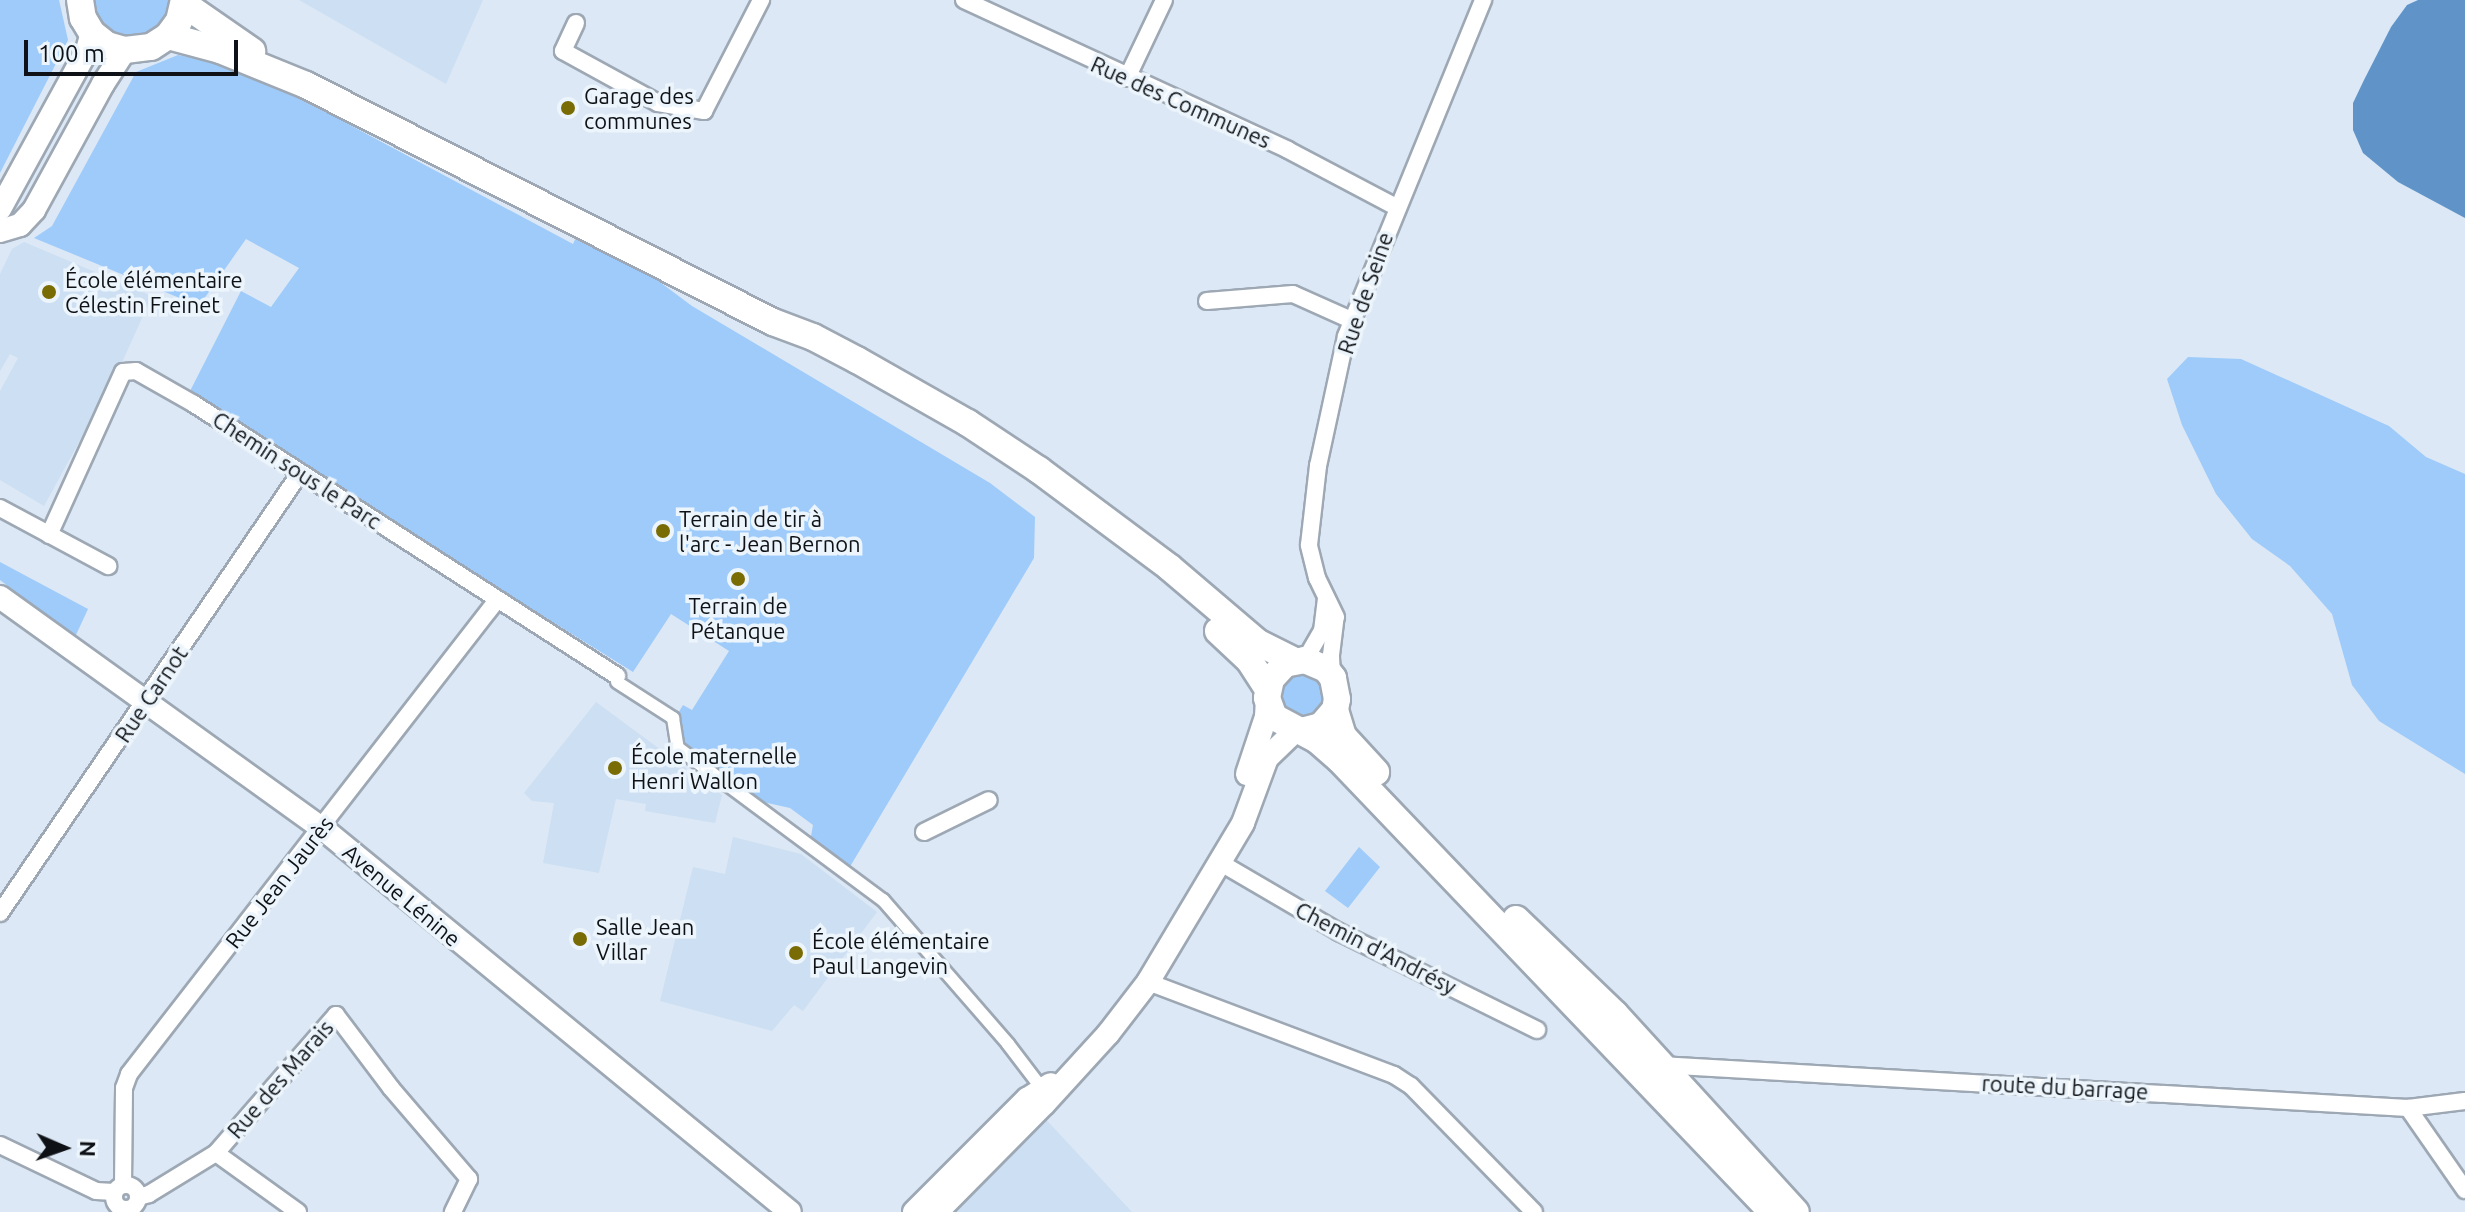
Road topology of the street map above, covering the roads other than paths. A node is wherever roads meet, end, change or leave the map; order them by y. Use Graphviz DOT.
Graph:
graph roads {
  1 [pos="80,0"];
  2 [pos="761,0"];
  3 [pos="964,0"];
  4 [pos="1164,0"];
  5 [pos="1483,0"];
  6 [pos="184,2"];
  7 [pos="576,23"];
  8 [pos="92,33"];
  9 [pos="168,36"];
  10 [pos="125,50"];
  11 [pos="1127,78"];
  12 [pos="306,85"];
  13 [pos="1396,207"];
  14 [pos="0,209"];
  15 [pos="0,231"];
  16 [pos="1207,301"];
  17 [pos="1351,320"];
  18 [pos="773,322"];
  19 [pos="300,473"];
  20 [pos="0,508"];
  21 [pos="49,535"];
  22 [pos="108,566"];
  23 [pos="0,597"];
  24 [pos="1326,599"];
  25 [pos="497,600"];
  26 [pos="1300,660"];
  27 [pos="1333,678"];
  28 [pos="617,679"];
  29 [pos="1267,693"];
  30 [pos="146,704"];
  31 [pos="1335,710"];
  32 [pos="1298,730"];
  33 [pos="989,800"];
  34 [pos="322,828"];
  35 [pos="924,832"];
  36 [pos="1224,853"];
  37 [pos="0,913"];
  38 [pos="1148,982"];
  39 [pos="1537,1030"];
  40 [pos="1624,1056"];
  41 [pos="1665,1066"];
  42 [pos="1073,1071"];
  43 [pos="1043,1090"];
  44 [pos="2465,1101"];
  45 [pos="2408,1108"];
  46 [pos="0,1145"];
  47 [pos="216,1153"];
  48 [pos="119,1188"];
  49 [pos="2465,1190"];
  50 [pos="138,1197"];
  51 [pos="122,1210"];
  52 [pos="298,1212"];
  53 [pos="453,1212"];
  54 [pos="790,1212"];
  55 [pos="914,1212"];
  56 [pos="937,1212"];
  57 [pos="1534,1212"];
  58 [pos="1772,1212"];
  59 [pos="1796,1212"];
  1 -- 8 [label="main road"];
  2 -- 7 [label="street"];
  3 -- 11 [label="street, Rue des Communes"];
  4 -- 11 [label="street"];
  5 -- 13 [label="street, Rue de Seine"];
  6 -- 9 [label="main road"];
  6 -- 12 [label="main road"];
  8 -- 10 [label="main road"];
  8 -- 14 [label="street"];
  9 -- 10 [label="main road"];
  9 -- 12 [label="main road"];
  10 -- 15 [label="street"];
  11 -- 13 [label="street, Rue des Communes"];
  12 -- 18 [label="main road"];
  13 -- 17 [label="street, Rue de Seine"];
  16 -- 17 [label="street"];
  17 -- 24 [label="street, Rue de Seine"];
  18 -- 26 [label="main road"];
  18 -- 29 [label="main road"];
  19 -- 21 [label="street, Chemin sous le Parc"];
  19 -- 25 [label="street, Chemin sous le Parc"];
  19 -- 30 [label="street, Rue Carnot"];
  20 -- 21 [label="street"];
  21 -- 22 [label="street"];
  23 -- 30 [label="street, Avenue Lénine"];
  24 -- 26 [label="street"];
  24 -- 27 [label="street, Rue de Seine"];
  25 -- 28 [label="street, Chemin sous le Parc"];
  25 -- 34 [label="street, Rue Jean Jaurès"];
  26 -- 27 [label="main road"];
  26 -- 29 [label="main road"];
  27 -- 31 [label="main road"];
  28 -- 43 [label="street"];
  29 -- 32 [label="main road"];
  29 -- 36 [label="street"];
  30 -- 34 [label="street, Avenue Lénine"];
  30 -- 37 [label="street, Rue Carnot"];
  31 -- 32 [label="main road"];
  31 -- 41 [label="main road"];
  32 -- 36 [label="street"];
  32 -- 40 [label="main road"];
  33 -- 35 [label="street"];
  34 -- 48 [label="street, Rue Jean Jaurès"];
  34 -- 54 [label="street, Avenue Lénine"];
  36 -- 38 [label="street"];
  36 -- 39 [label="street, Chemin d'Andrésy"];
  38 -- 42 [label="street"];
  38 -- 57 [label="street"];
  40 -- 41 [label="street"];
  40 -- 58 [label="main road"];
  41 -- 45 [label="street, route du barrage"];
  41 -- 59 [label="main road"];
  42 -- 43 [label="street"];
  42 -- 56 [label="street"];
  43 -- 55 [label="street"];
  44 -- 45 [label="street, route du barrage"];
  45 -- 49 [label="street"];
  46 -- 48 [label="street"];
  47 -- 50 [label="street, Rue des Marais"];
  47 -- 52 [label="street"];
  47 -- 53 [label="street, Rue des Marais"];
  48 -- 50 [label="street"];
  48 -- 51 [label="street"];
  50 -- 51 [label="street"];
}
